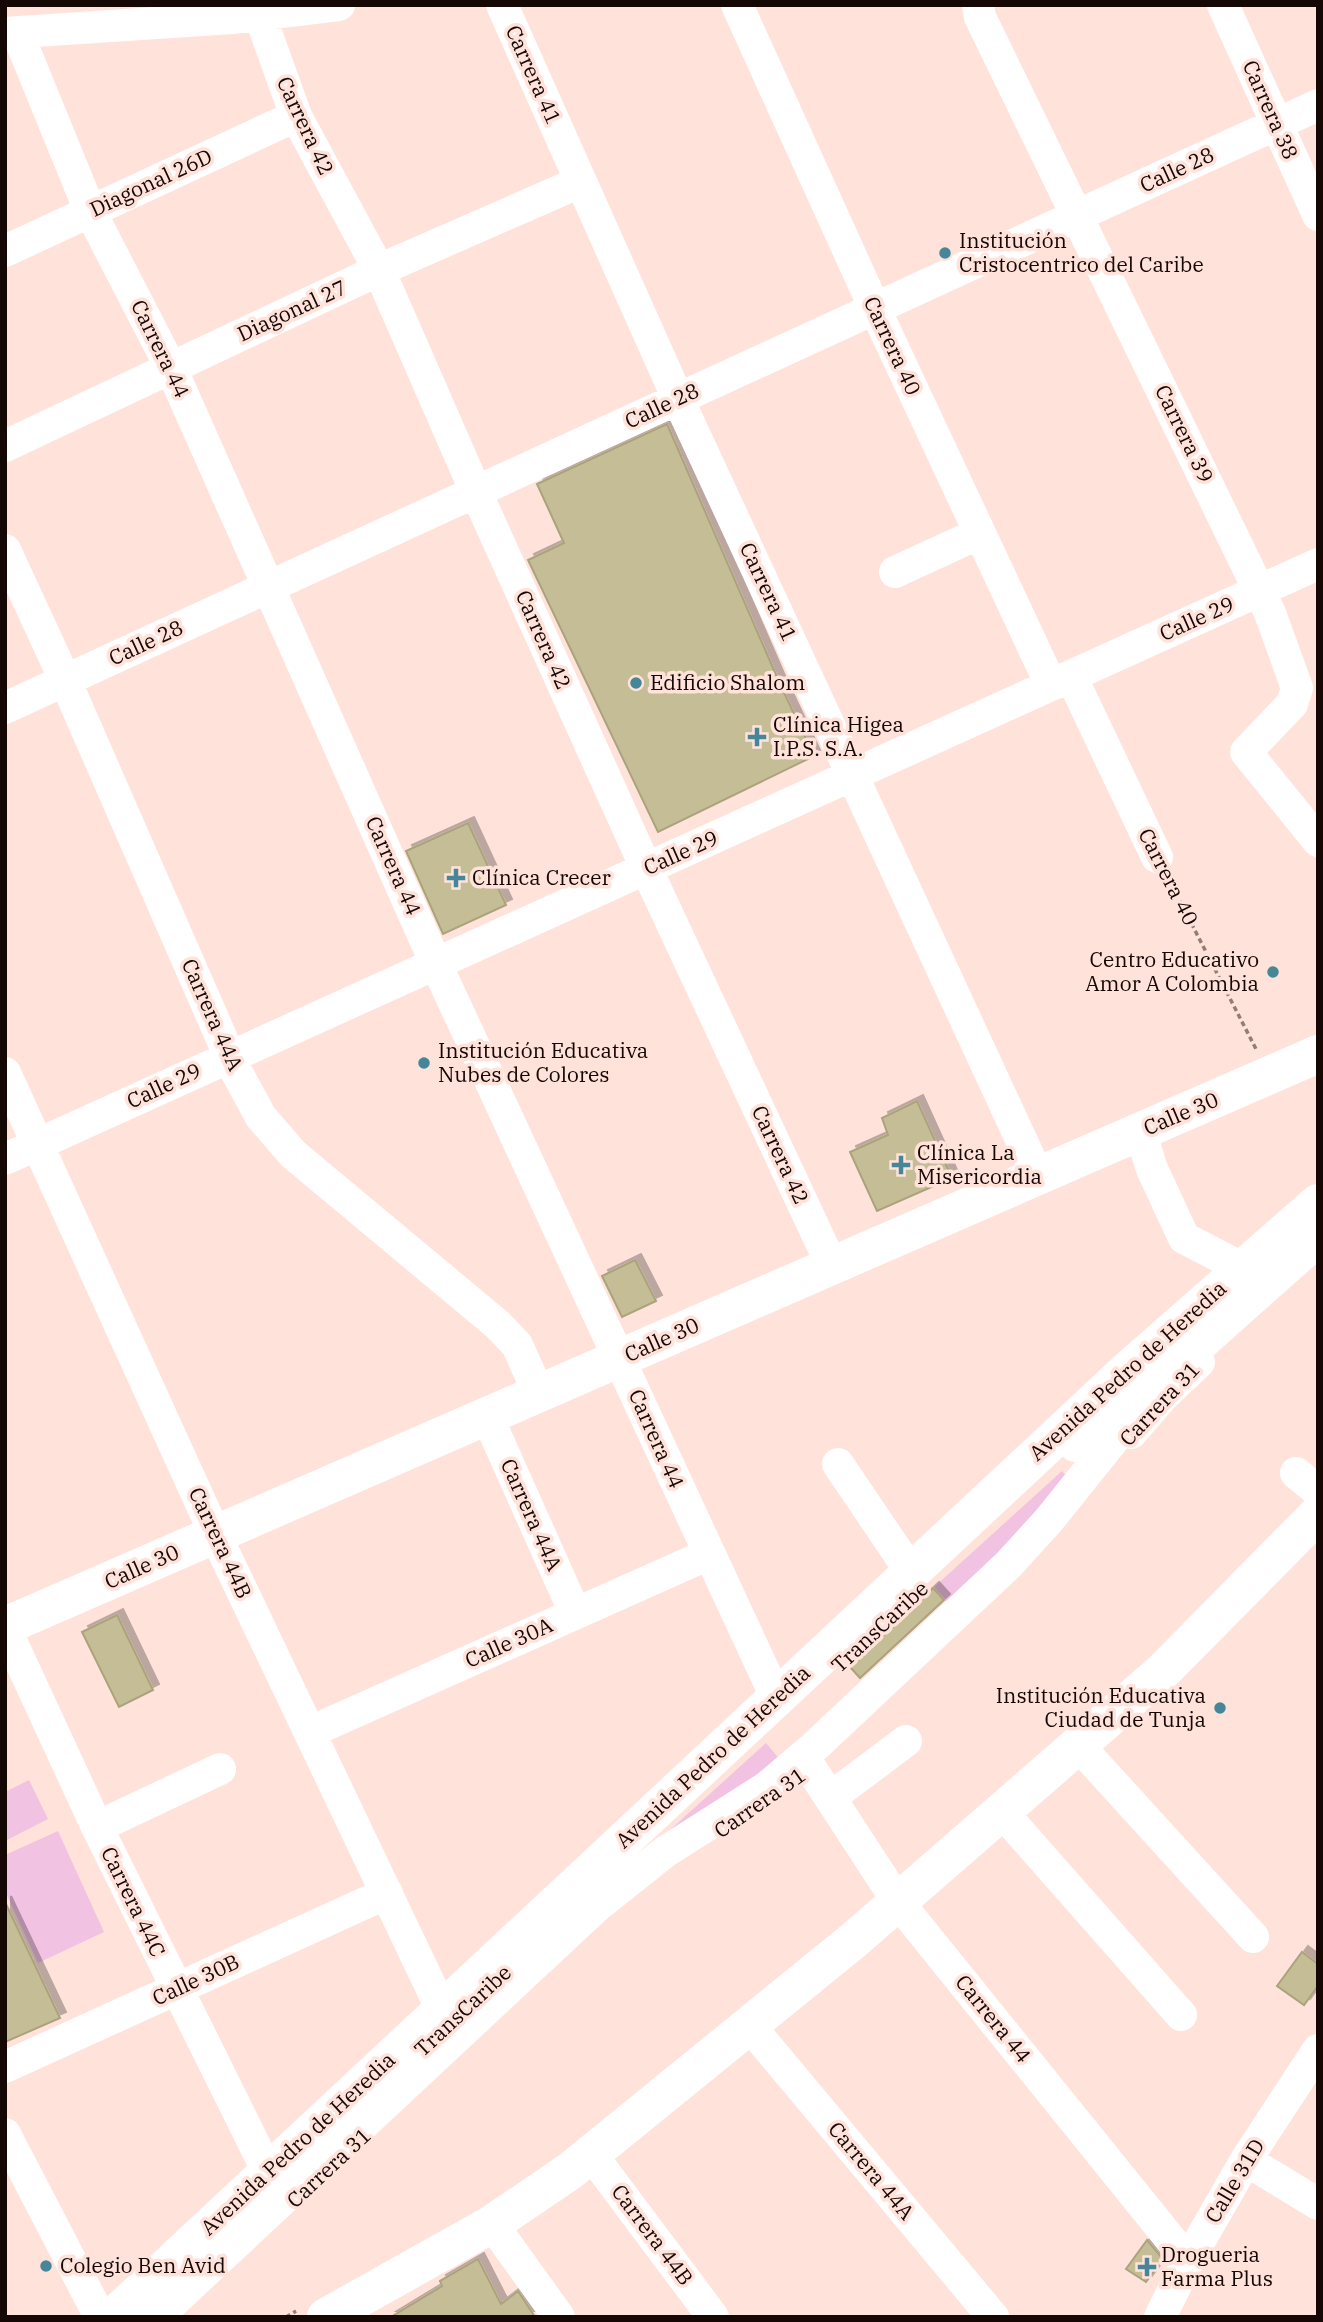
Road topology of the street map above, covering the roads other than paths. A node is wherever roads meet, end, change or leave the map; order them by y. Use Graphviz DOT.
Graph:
graph roads {
  1 [pos="328,5"];
  2 [pos="339,5"];
  3 [pos="502,5"];
  4 [pos="737,5"];
  5 [pos="978,5"];
  6 [pos="1223,5"];
  7 [pos="241,12"];
  8 [pos="11,32"];
  9 [pos="1318,105"];
  10 [pos="296,116"];
  11 [pos="1277,124"];
  12 [pos="580,182"];
  13 [pos="90,211"];
  14 [pos="1318,215"];
  15 [pos="1077,216"];
  16 [pos="5,251"];
  17 [pos="379,270"];
  18 [pos="875,309"];
  19 [pos="171,368"];
  20 [pos="678,399"];
  21 [pos="5,446"];
  22 [pos="476,492"];
  23 [pos="980,533"];
  24 [pos="5,550"];
  25 [pos="1318,564"];
  26 [pos="895,572"];
  27 [pos="268,587"];
  28 [pos="1260,590"];
  29 [pos="65,680"];
  30 [pos="1061,681"];
  31 [pos="5,708"];
  32 [pos="853,774"];
  33 [pos="1318,841"];
  34 [pos="1157,857"];
  35 [pos="646,868"];
  36 [pos="436,964"];
  37 [pos="1318,1054"];
  38 [pos="230,1056"];
  39 [pos="5,1073"];
  40 [pos="1140,1131"];
  41 [pos="37,1144"];
  42 [pos="5,1159"];
  43 [pos="1038,1176"];
  44 [pos="1318,1203"];
  45 [pos="1318,1222"];
  46 [pos="1318,1241"];
  47 [pos="1318,1255"];
  48 [pos="832,1266"];
  49 [pos="1242,1268"];
  50 [pos="620,1359"];
  51 [pos="539,1394"];
  52 [pos="487,1416"];
  53 [pos="838,1464"];
  54 [pos="1318,1514"];
  55 [pos="215,1534"];
  56 [pos="709,1554"];
  57 [pos="911,1572"];
  58 [pos="575,1613"];
  59 [pos="5,1627"];
  60 [pos="776,1698"];
  61 [pos="310,1732"];
  62 [pos="906,1741"];
  63 [pos="1078,1745"];
  64 [pos="810,1768"];
  65 [pos="220,1769"];
  66 [pos="830,1798"];
  67 [pos="1002,1812"];
  68 [pos="97,1827"];
  69 [pos="387,1893"];
  70 [pos="898,1902"];
  71 [pos="1253,1937"];
  72 [pos="176,1990"];
  73 [pos="442,2010"];
  74 [pos="1181,2015"];
  75 [pos="749,2025"];
  76 [pos="1318,2050"];
  77 [pos="5,2067"];
  78 [pos="5,2134"];
  79 [pos="591,2154"];
  80 [pos="1246,2160"];
  81 [pos="268,2172"];
  82 [pos="1318,2204"];
  83 [pos="492,2224"];
  84 [pos="1188,2261"];
  85 [pos="100,2317"];
  86 [pos="113,2317"];
  87 [pos="134,2317"];
  88 [pos="157,2317"];
  89 [pos="170,2317"];
  90 [pos="326,2317"];
  91 [pos="559,2317"];
  92 [pos="713,2317"];
  93 [pos="993,2317"];
  94 [pos="1160,2317"];
  1 -- 2 [label="street"];
  1 -- 7 [label="street"];
  3 -- 12 [label="street, Carrera 41"];
  4 -- 18 [label="street, Carrera 40"];
  5 -- 15 [label="street, Carrera 39"];
  6 -- 11 [label="street, Carrera 38"];
  7 -- 8 [label="street"];
  7 -- 10 [label="street, Carrera 42"];
  8 -- 13 [label="street, Carrera 44"];
  9 -- 11 [label="street, Calle 28"];
  10 -- 13 [label="street, Diagonal 26D"];
  10 -- 17 [label="street, Carrera 42"];
  11 -- 14 [label="street, Carrera 38"];
  11 -- 15 [label="street, Calle 28"];
  12 -- 17 [label="street, Diagonal 27"];
  12 -- 20 [label="street, Carrera 41"];
  13 -- 16 [label="street, Diagonal 26D"];
  13 -- 19 [label="street, Carrera 44"];
  15 -- 18 [label="street, Calle 28"];
  15 -- 28 [label="street, Carrera 39"];
  17 -- 19 [label="street, Diagonal 27"];
  17 -- 22 [label="street, Carrera 42"];
  18 -- 20 [label="street, Calle 28"];
  18 -- 23 [label="street, Carrera 40"];
  19 -- 21 [label="street, Diagonal 27"];
  19 -- 27 [label="street, Carrera 44"];
  20 -- 22 [label="street, Calle 28"];
  20 -- 32 [label="street, Carrera 41"];
  22 -- 27 [label="street, Calle 28"];
  22 -- 35 [label="street, Carrera 42"];
  23 -- 26 [label="street"];
  23 -- 30 [label="street, Carrera 40"];
  24 -- 29 [label="street, Carrera 44A"];
  25 -- 28 [label="street, Calle 29"];
  27 -- 29 [label="street, Calle 28"];
  27 -- 36 [label="street, Carrera 44"];
  28 -- 30 [label="street, Calle 29"];
  28 -- 33 [label="street, Carrera 39"];
  29 -- 31 [label="street, Calle 28"];
  29 -- 38 [label="street, Carrera 44A"];
  30 -- 32 [label="street, Calle 29"];
  30 -- 34 [label="street, Carrera 40"];
  32 -- 35 [label="street, Calle 29"];
  32 -- 43 [label="street, Carrera 41"];
  35 -- 36 [label="street, Calle 29"];
  35 -- 48 [label="street, Carrera 42"];
  36 -- 38 [label="street, Calle 29"];
  36 -- 50 [label="street, Carrera 44"];
  37 -- 40 [label="main road, Calle 30"];
  38 -- 41 [label="street, Calle 29"];
  38 -- 51 [label="street, Carrera 44A"];
  39 -- 41 [label="street, Carrera 44B"];
  40 -- 43 [label="main road, Calle 30"];
  40 -- 49 [label="street"];
  41 -- 42 [label="street, Calle 29"];
  41 -- 55 [label="street, Carrera 44B"];
  43 -- 48 [label="main road, Calle 30"];
  44 -- 49 [label="main road, Avenida Pedro de Heredia"];
  45 -- 87 [label="street, TransCaribe"];
  46 -- 88 [label="street, TransCaribe"];
  47 -- 64 [label="street, Carrera 31"];
  48 -- 50 [label="main road, Calle 30"];
  49 -- 57 [label="main road, Avenida Pedro de Heredia"];
  50 -- 51 [label="main road, Calle 30"];
  50 -- 56 [label="street, Carrera 44"];
  51 -- 52 [label="main road, Calle 30"];
  52 -- 55 [label="main road, Calle 30"];
  52 -- 58 [label="street, Carrera 44A"];
  53 -- 57 [label="street"];
  54 -- 63 [label="main road"];
  55 -- 59 [label="main road, Calle 30"];
  55 -- 61 [label="street, Carrera 44B"];
  56 -- 58 [label="street, Calle 30A"];
  56 -- 60 [label="street, Carrera 44"];
  57 -- 60 [label="main road, Avenida Pedro de Heredia"];
  58 -- 61 [label="street, Calle 30A"];
  59 -- 68 [label="street, Carrera 44C"];
  60 -- 73 [label="main road, Avenida Pedro de Heredia"];
  61 -- 69 [label="street, Carrera 44B"];
  62 -- 66 [label="street"];
  63 -- 67 [label="main road"];
  63 -- 71 [label="street"];
  64 -- 66 [label="street, Carrera 44"];
  64 -- 89 [label="street, Carrera 31"];
  65 -- 68 [label="street"];
  66 -- 70 [label="street, Carrera 44"];
  67 -- 70 [label="main road"];
  67 -- 74 [label="street"];
  68 -- 72 [label="street, Carrera 44C"];
  69 -- 72 [label="street, Calle 30B"];
  69 -- 73 [label="street, Carrera 44B"];
  70 -- 75 [label="main road"];
  70 -- 84 [label="street, Carrera 44"];
  72 -- 77 [label="street, Calle 30B"];
  72 -- 81 [label="street, Carrera 44C"];
  73 -- 81 [label="main road, Avenida Pedro de Heredia"];
  75 -- 79 [label="main road"];
  75 -- 93 [label="street, Carrera 44A"];
  76 -- 80 [label="street, Calle 31D"];
  78 -- 85 [label="street"];
  79 -- 83 [label="main road"];
  79 -- 92 [label="street, Carrera 44B"];
  80 -- 82 [label="street"];
  80 -- 84 [label="street, Calle 31D"];
  81 -- 86 [label="main road, Avenida Pedro de Heredia"];
  83 -- 90 [label="main road"];
  83 -- 91 [label="street"];
  84 -- 94 [label="street, Calle 31D"];
}
